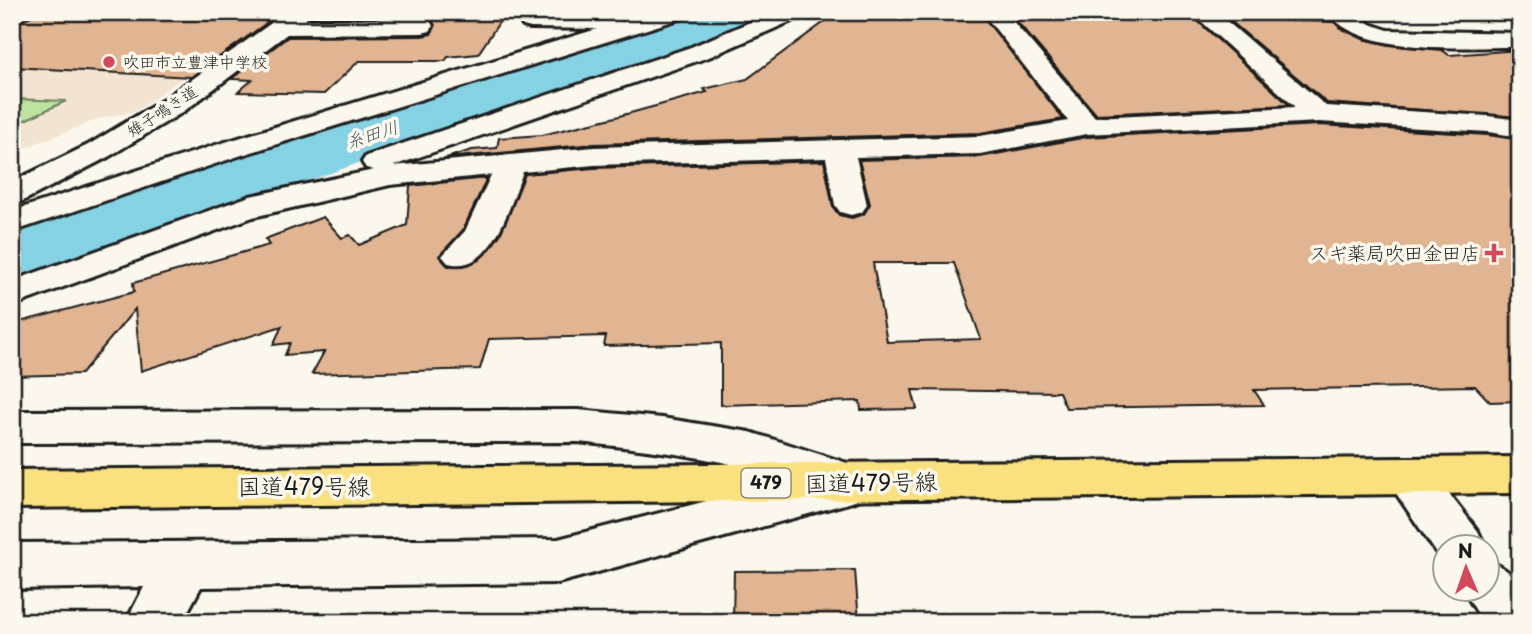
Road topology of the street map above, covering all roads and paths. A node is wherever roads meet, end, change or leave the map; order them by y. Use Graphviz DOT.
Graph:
graph roads {
  1 [pos="678,12"];
  2 [pos="793,12"];
  3 [pos="993,12"];
  4 [pos="1202,12"];
  5 [pos="1339,12"];
  6 [pos="622,18"];
  7 [pos="293,19"];
  8 [pos="1474,19"];
  9 [pos="531,21"];
  10 [pos="422,26"];
  11 [pos="1513,39"];
  12 [pos="1319,114"];
  13 [pos="1087,127"];
  14 [pos="1520,129"];
  15 [pos="232,149"];
  16 [pos="839,149"];
  17 [pos="512,163"];
  18 [pos="12,194"];
  19 [pos="852,205"];
  20 [pos="237,211"];
  21 [pos="12,222"];
  22 [pos="460,256"];
  23 [pos="12,294"];
  24 [pos="12,427"];
  25 [pos="1520,475"];
  26 [pos="1409,477"];
  27 [pos="852,483"];
  28 [pos="12,489"];
  29 [pos="1449,532"];
  30 [pos="186,564"];
  31 [pos="12,566"];
  32 [pos="1500,601"];
  33 [pos="153,622"];
  34 [pos="1516,622"];
  1 -- 15 [label="street"];
  2 -- 20 [label="street"];
  3 -- 13 [label="street"];
  4 -- 12 [label="street"];
  5 -- 11 [label="street"];
  6 -- 9 [label="street"];
  6 -- 15 [label="street"];
  7 -- 10 [label="street"];
  7 -- 18 [label="street, 雉子鳴き道"];
  8 -- 11 [label="street"];
  12 -- 13 [label="street"];
  12 -- 14 [label="street"];
  13 -- 16 [label="street"];
  15 -- 21 [label="street"];
  16 -- 17 [label="street"];
  16 -- 19 [label="street"];
  17 -- 20 [label="street"];
  17 -- 22 [label="street"];
  20 -- 23 [label="street"];
  24 -- 27 [label="street"];
  25 -- 26 [label="highway, 国道479号線 / 479"];
  26 -- 27 [label="highway, 国道479号線 / 479"];
  26 -- 29 [label="street"];
  27 -- 28 [label="highway, 国道479号線 / 479"];
  27 -- 30 [label="street"];
  30 -- 31 [label="street"];
  30 -- 33 [label="street"];
  32 -- 34 [label="street"];
}
